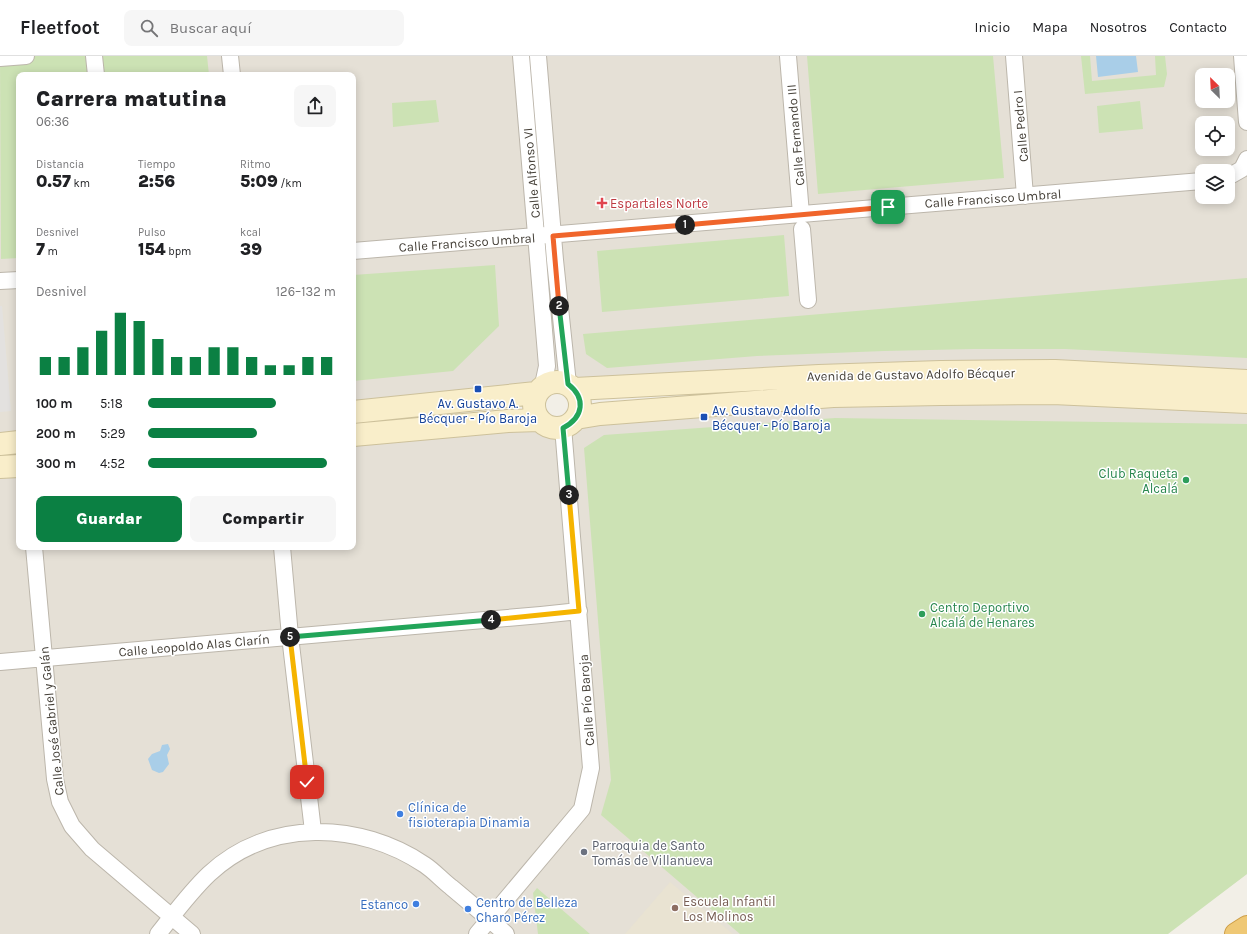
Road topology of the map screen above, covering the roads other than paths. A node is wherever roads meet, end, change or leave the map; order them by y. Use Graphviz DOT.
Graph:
graph roads {
  1 [pos="26,56"];
  2 [pos="94,56"];
  3 [pos="230,56"];
  4 [pos="521,56"];
  5 [pos="538,56"];
  6 [pos="788,56"];
  7 [pos="1014,56"];
  8 [pos="1242,56"];
  9 [pos="0,58"];
  10 [pos="96,72"];
  11 [pos="232,72"];
  12 [pos="1247,122"];
  13 [pos="1247,159"];
  14 [pos="1235,173"];
  15 [pos="1195,182"];
  16 [pos="1025,196"];
  17 [pos="802,222"];
  18 [pos="553,236"];
  19 [pos="536,237"];
  20 [pos="356,251"];
  21 [pos="16,280"];
  22 [pos="0,281"];
  23 [pos="808,300"];
  24 [pos="1247,381"];
  25 [pos="572,387"];
  26 [pos="540,389"];
  27 [pos="1247,402"];
  28 [pos="356,412"];
  29 [pos="539,420"];
  30 [pos="569,423"];
  31 [pos="356,435"];
  32 [pos="16,442"];
  33 [pos="0,444"];
  34 [pos="16,466"];
  35 [pos="0,467"];
  36 [pos="34,550"];
  37 [pos="282,550"];
  38 [pos="579,611"];
  39 [pos="290,636"];
  40 [pos="45,658"];
  41 [pos="0,662"];
  42 [pos="313,831"];
  43 [pos="172,917"];
  44 [pos="489,919"];
  45 [pos="1247,927"];
  46 [pos="158,934"];
  47 [pos="192,934"];
  48 [pos="477,934"];
  49 [pos="506,934"];
  50 [pos="1236,934"];
  1 -- 9 [label="street"];
  2 -- 10 [label="street"];
  3 -- 11 [label="street"];
  4 -- 19 [label="street, Calle Alfonso VI"];
  5 -- 18 [label="street, Calle Alfonso VI"];
  6 -- 17 [label="street, Calle Fernando III"];
  7 -- 16 [label="street, Calle Pedro I"];
  8 -- 12 [label="street"];
  13 -- 14 [label="street"];
  15 -- 16 [label="street, Calle Francisco Umbral"];
  16 -- 17 [label="street, Calle Francisco Umbral"];
  17 -- 18 [label="street, Calle Francisco Umbral"];
  17 -- 23 [label="street, Calle Fernando III"];
  18 -- 19 [label="street, Calle Francisco Umbral"];
  18 -- 25 [label="street, Calle Alfonso VI"];
  19 -- 20 [label="street, Calle Francisco Umbral"];
  19 -- 26 [label="street, Calle Alfonso VI"];
  21 -- 22 [label="street"];
  24 -- 25 [label="street, Avenida de Gustavo Adolfo Bécquer"];
  25 -- 26 [label="street"];
  25 -- 30 [label="street"];
  26 -- 28 [label="street"];
  26 -- 29 [label="street"];
  27 -- 30 [label="street, Avenida de Gustavo Adolfo Bécquer"];
  29 -- 30 [label="street"];
  29 -- 31 [label="street"];
  30 -- 38 [label="street, Calle Pío Baroja"];
  32 -- 33 [label="street"];
  34 -- 35 [label="street"];
  36 -- 40 [label="street, Calle José Gabriel y Galán"];
  37 -- 39 [label="street"];
  38 -- 39 [label="street, Calle Leopoldo Alas Clarín"];
  38 -- 44 [label="street, Calle Pío Baroja"];
  39 -- 40 [label="street, Calle Leopoldo Alas Clarín"];
  39 -- 42 [label="street"];
  40 -- 41 [label="street, Calle Leopoldo Alas Clarín"];
  40 -- 43 [label="street, Calle José Gabriel y Galán"];
  42 -- 43 [label="street"];
  42 -- 44 [label="street"];
  43 -- 46 [label="street"];
  43 -- 47 [label="street, Calle José Gabriel y Galán"];
  44 -- 48 [label="street, Calle Pío Baroja"];
  44 -- 49 [label="street"];
  45 -- 50 [label="highway"];
}
